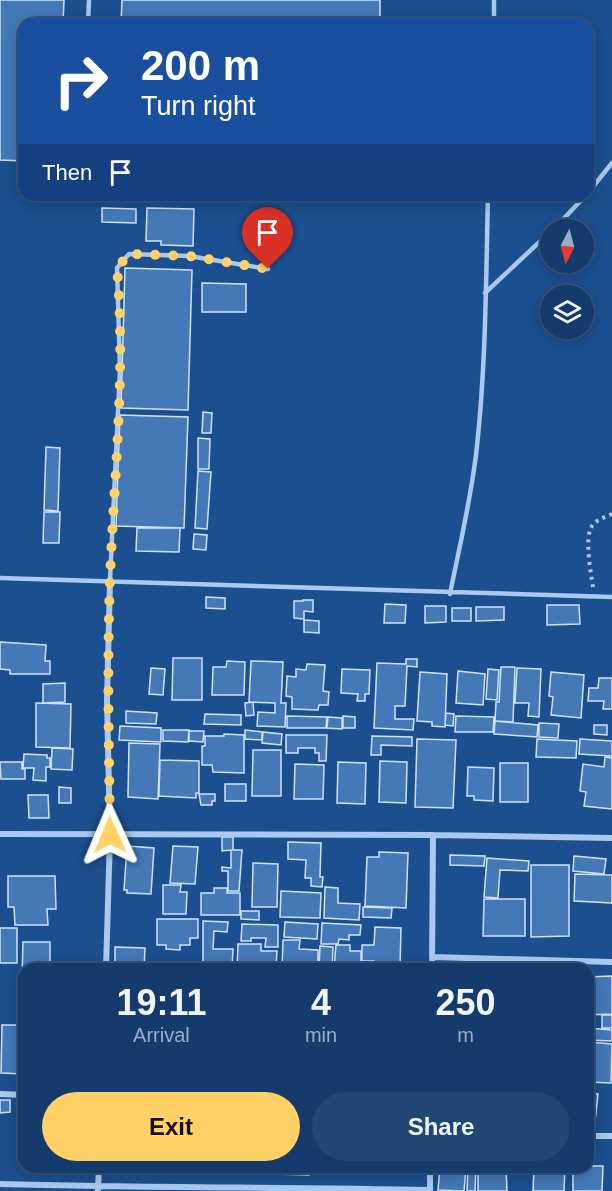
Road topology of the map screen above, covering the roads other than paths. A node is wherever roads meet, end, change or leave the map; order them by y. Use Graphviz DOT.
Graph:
graph roads {
  1 [pos="89,0"];
  2 [pos="494,0"];
  3 [pos="88,18"];
  4 [pos="494,18"];
  5 [pos="612,163"];
  6 [pos="594,185"];
  7 [pos="488,201"];
  8 [pos="580,201"];
  9 [pos="563,219"];
  10 [pos="540,242"];
  11 [pos="268,269"];
  12 [pos="485,293"];
  13 [pos="0,578"];
  14 [pos="110,580"];
  15 [pos="450,594"];
  16 [pos="612,597"];
  17 [pos="0,834"];
  18 [pos="110,835"];
  19 [pos="433,835"];
  20 [pos="612,838"];
  21 [pos="432,957"];
  22 [pos="612,962"];
  23 [pos="106,963"];
  24 [pos="432,963"];
  25 [pos="0,1094"];
  26 [pos="18,1095"];
  27 [pos="594,1136"];
  28 [pos="612,1137"];
  29 [pos="99,1173"];
  30 [pos="430,1173"];
  31 [pos="0,1184"];
  32 [pos="98,1189"];
  33 [pos="430,1191"];
  1 -- 3 [label="lane"];
  2 -- 4 [label="lane"];
  5 -- 6 [label="lane"];
  7 -- 12 [label="lane"];
  8 -- 9 [label="lane"];
  10 -- 12 [label="lane"];
  11 -- 14 [label="lane"];
  12 -- 15 [label="lane"];
  13 -- 14 [label="lane"];
  14 -- 15 [label="lane"];
  14 -- 18 [label="street"];
  15 -- 16 [label="lane"];
  17 -- 18 [label="street"];
  18 -- 19 [label="street"];
  18 -- 23 [label="street"];
  19 -- 20 [label="street"];
  19 -- 21 [label="street"];
  21 -- 22 [label="street"];
  21 -- 24 [label="street"];
  25 -- 26 [label="street"];
  27 -- 28 [label="street"];
  29 -- 32 [label="street"];
  30 -- 33 [label="street"];
  31 -- 32 [label="street"];
  32 -- 33 [label="street"];
}
